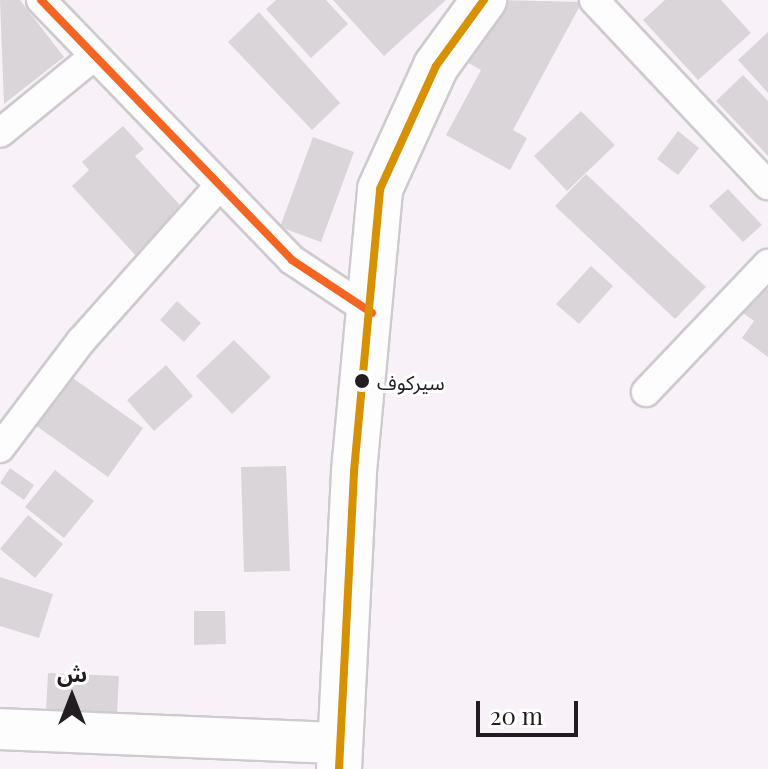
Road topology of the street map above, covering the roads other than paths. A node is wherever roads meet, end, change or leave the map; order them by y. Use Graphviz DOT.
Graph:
graph roads {
  1 [pos="41,0"];
  2 [pos="484,0"];
  3 [pos="594,0"];
  4 [pos="94,56"];
  5 [pos="0,133"];
  6 [pos="768,185"];
  7 [pos="218,187"];
  8 [pos="768,264"];
  9 [pos="372,313"];
  10 [pos="646,392"];
  11 [pos="0,448"];
  12 [pos="0,729"];
  13 [pos="339,756"];
  1 -- 4 [label="street"];
  2 -- 9 [label="main road"];
  3 -- 6 [label="street"];
  4 -- 5 [label="street"];
  4 -- 7 [label="street"];
  7 -- 9 [label="street"];
  7 -- 11 [label="street"];
  8 -- 10 [label="street"];
  9 -- 13 [label="main road"];
  12 -- 13 [label="main road"];
}
